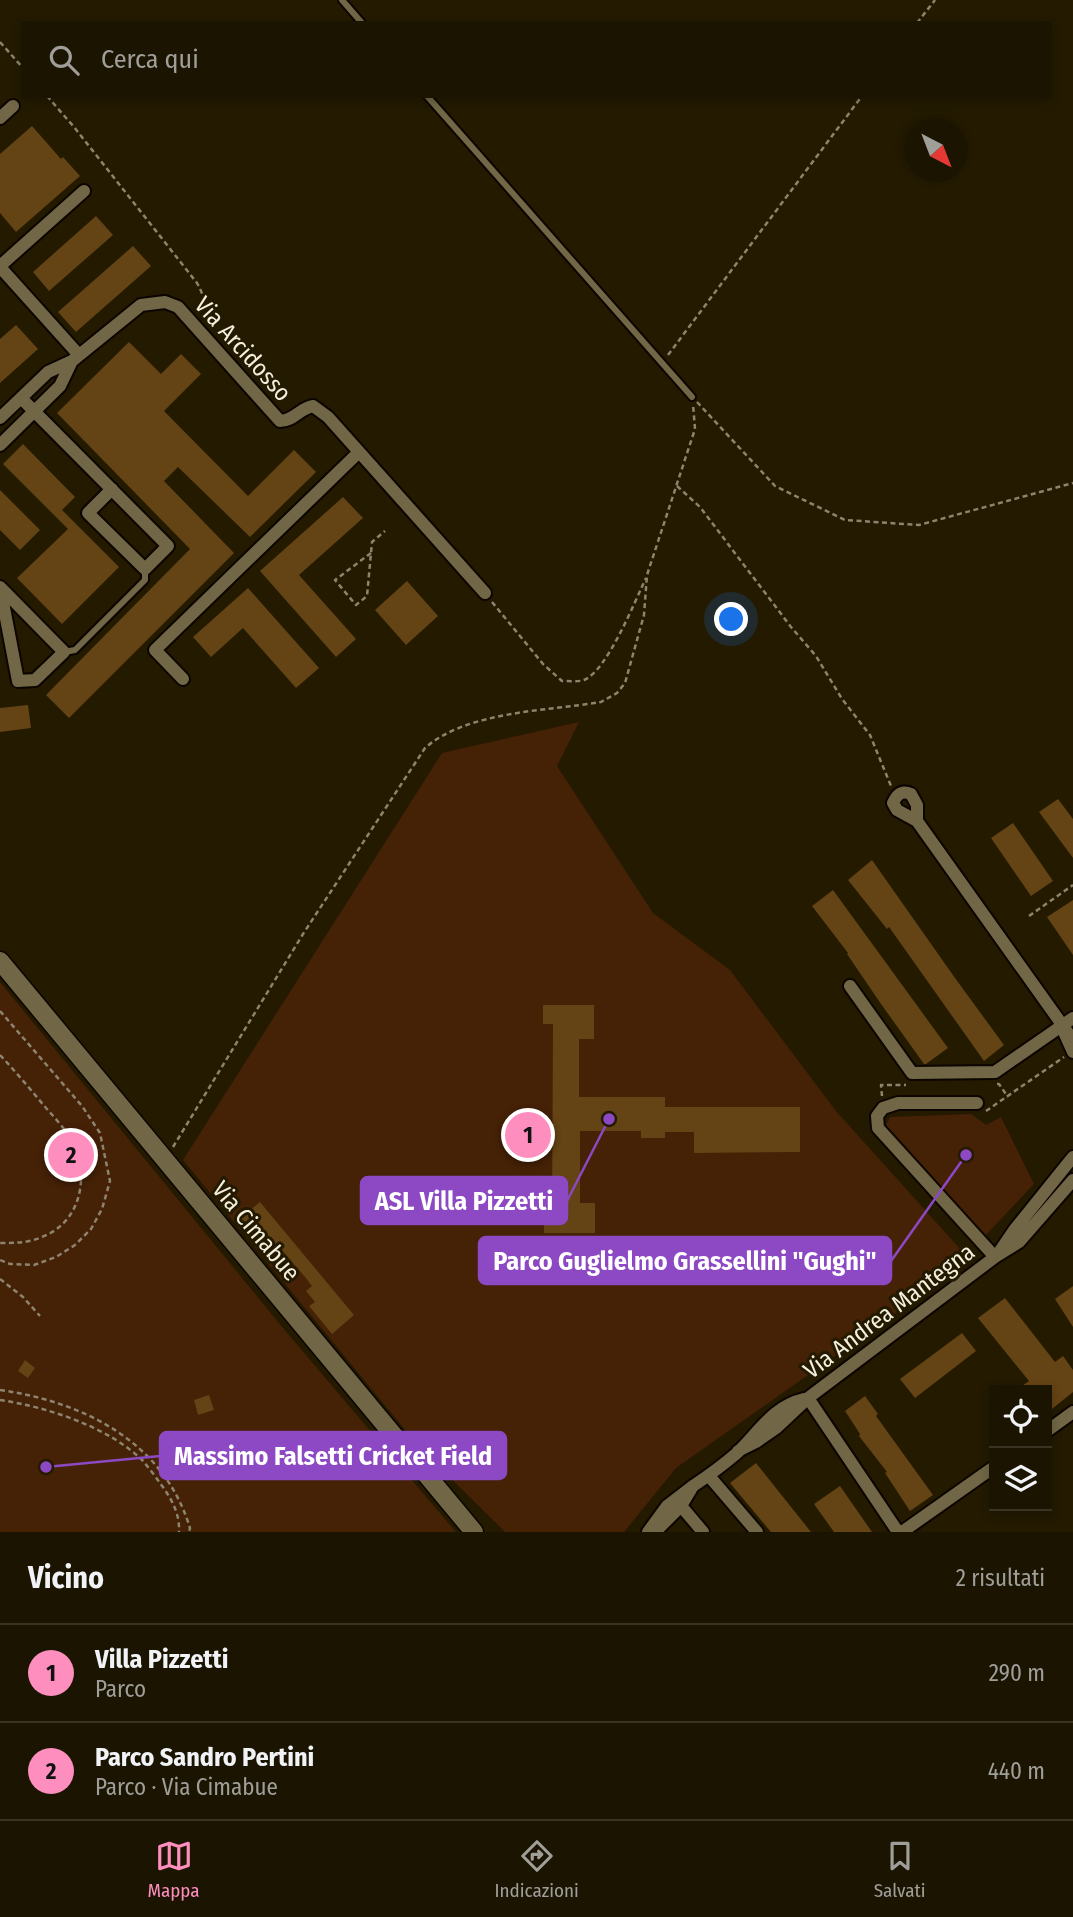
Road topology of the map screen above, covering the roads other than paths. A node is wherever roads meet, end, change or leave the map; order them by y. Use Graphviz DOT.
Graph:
graph roads {
  1 [pos="342,0"];
  2 [pos="360,21"];
  3 [pos="429,98"];
  4 [pos="13,106"];
  5 [pos="0,118"];
  6 [pos="85,191"];
  7 [pos="0,267"];
  8 [pos="76,358"];
  9 [pos="692,397"];
  10 [pos="21,398"];
  11 [pos="34,411"];
  12 [pos="0,418"];
  13 [pos="0,445"];
  14 [pos="359,452"];
  15 [pos="112,489"];
  16 [pos="145,569"];
  17 [pos="485,593"];
  18 [pos="64,652"];
  19 [pos="183,679"];
  20 [pos="918,821"];
  21 [pos="0,961"];
  22 [pos="850,986"];
  23 [pos="1073,1018"];
  24 [pos="1062,1026"];
  25 [pos="1073,1048"];
  26 [pos="977,1103"];
  27 [pos="1073,1157"];
  28 [pos="1073,1180"];
  29 [pos="995,1257"];
  30 [pos="808,1398"];
  31 [pos="1073,1412"];
  32 [pos="1052,1427"];
  33 [pos="989,1471"];
  34 [pos="709,1476"];
  35 [pos="694,1486"];
  36 [pos="681,1506"];
  37 [pos="474,1532"];
  38 [pos="648,1532"];
  39 [pos="655,1532"];
  40 [pos="704,1532"];
  41 [pos="757,1532"];
  42 [pos="900,1532"];
  1 -- 2 [label="lane"];
  3 -- 9 [label="lane"];
  4 -- 5 [label="street"];
  6 -- 7 [label="street"];
  7 -- 8 [label="street"];
  8 -- 10 [label="street, Via Arcidosso"];
  8 -- 11 [label="street, Via Arcidosso"];
  8 -- 14 [label="street, Via Arcidosso"];
  10 -- 11 [label="street"];
  10 -- 12 [label="street, Via Arcidosso"];
  11 -- 13 [label="street, Via Arcidosso"];
  11 -- 15 [label="street"];
  14 -- 17 [label="street, Via Arcidosso"];
  14 -- 19 [label="street"];
  15 -- 16 [label="street"];
  15 -- 16 [label="street"];
  16 -- 18 [label="lane"];
  18 -- 18 [label="street"];
  20 -- 20 [label="street"];
  20 -- 24 [label="street"];
  21 -- 37 [label="main road, Via Cimabue"];
  22 -- 24 [label="street"];
  23 -- 24 [label="street"];
  24 -- 25 [label="street"];
  26 -- 29 [label="street"];
  27 -- 29 [label="street, Via Andrea Mantegna"];
  28 -- 29 [label="street, Via Andrea Mantegna"];
  29 -- 30 [label="street, Via Andrea Mantegna"];
  30 -- 34 [label="street, Via Andrea Mantegna"];
  30 -- 42 [label="street"];
  31 -- 32 [label="street"];
  33 -- 42 [label="street"];
  34 -- 35 [label="street, Via Andrea Mantegna"];
  34 -- 41 [label="street"];
  35 -- 36 [label="street, Via Andrea Mantegna"];
  35 -- 38 [label="street, Via Andrea Mantegna"];
  36 -- 39 [label="street, Via Andrea Mantegna"];
  36 -- 40 [label="street"];
}
